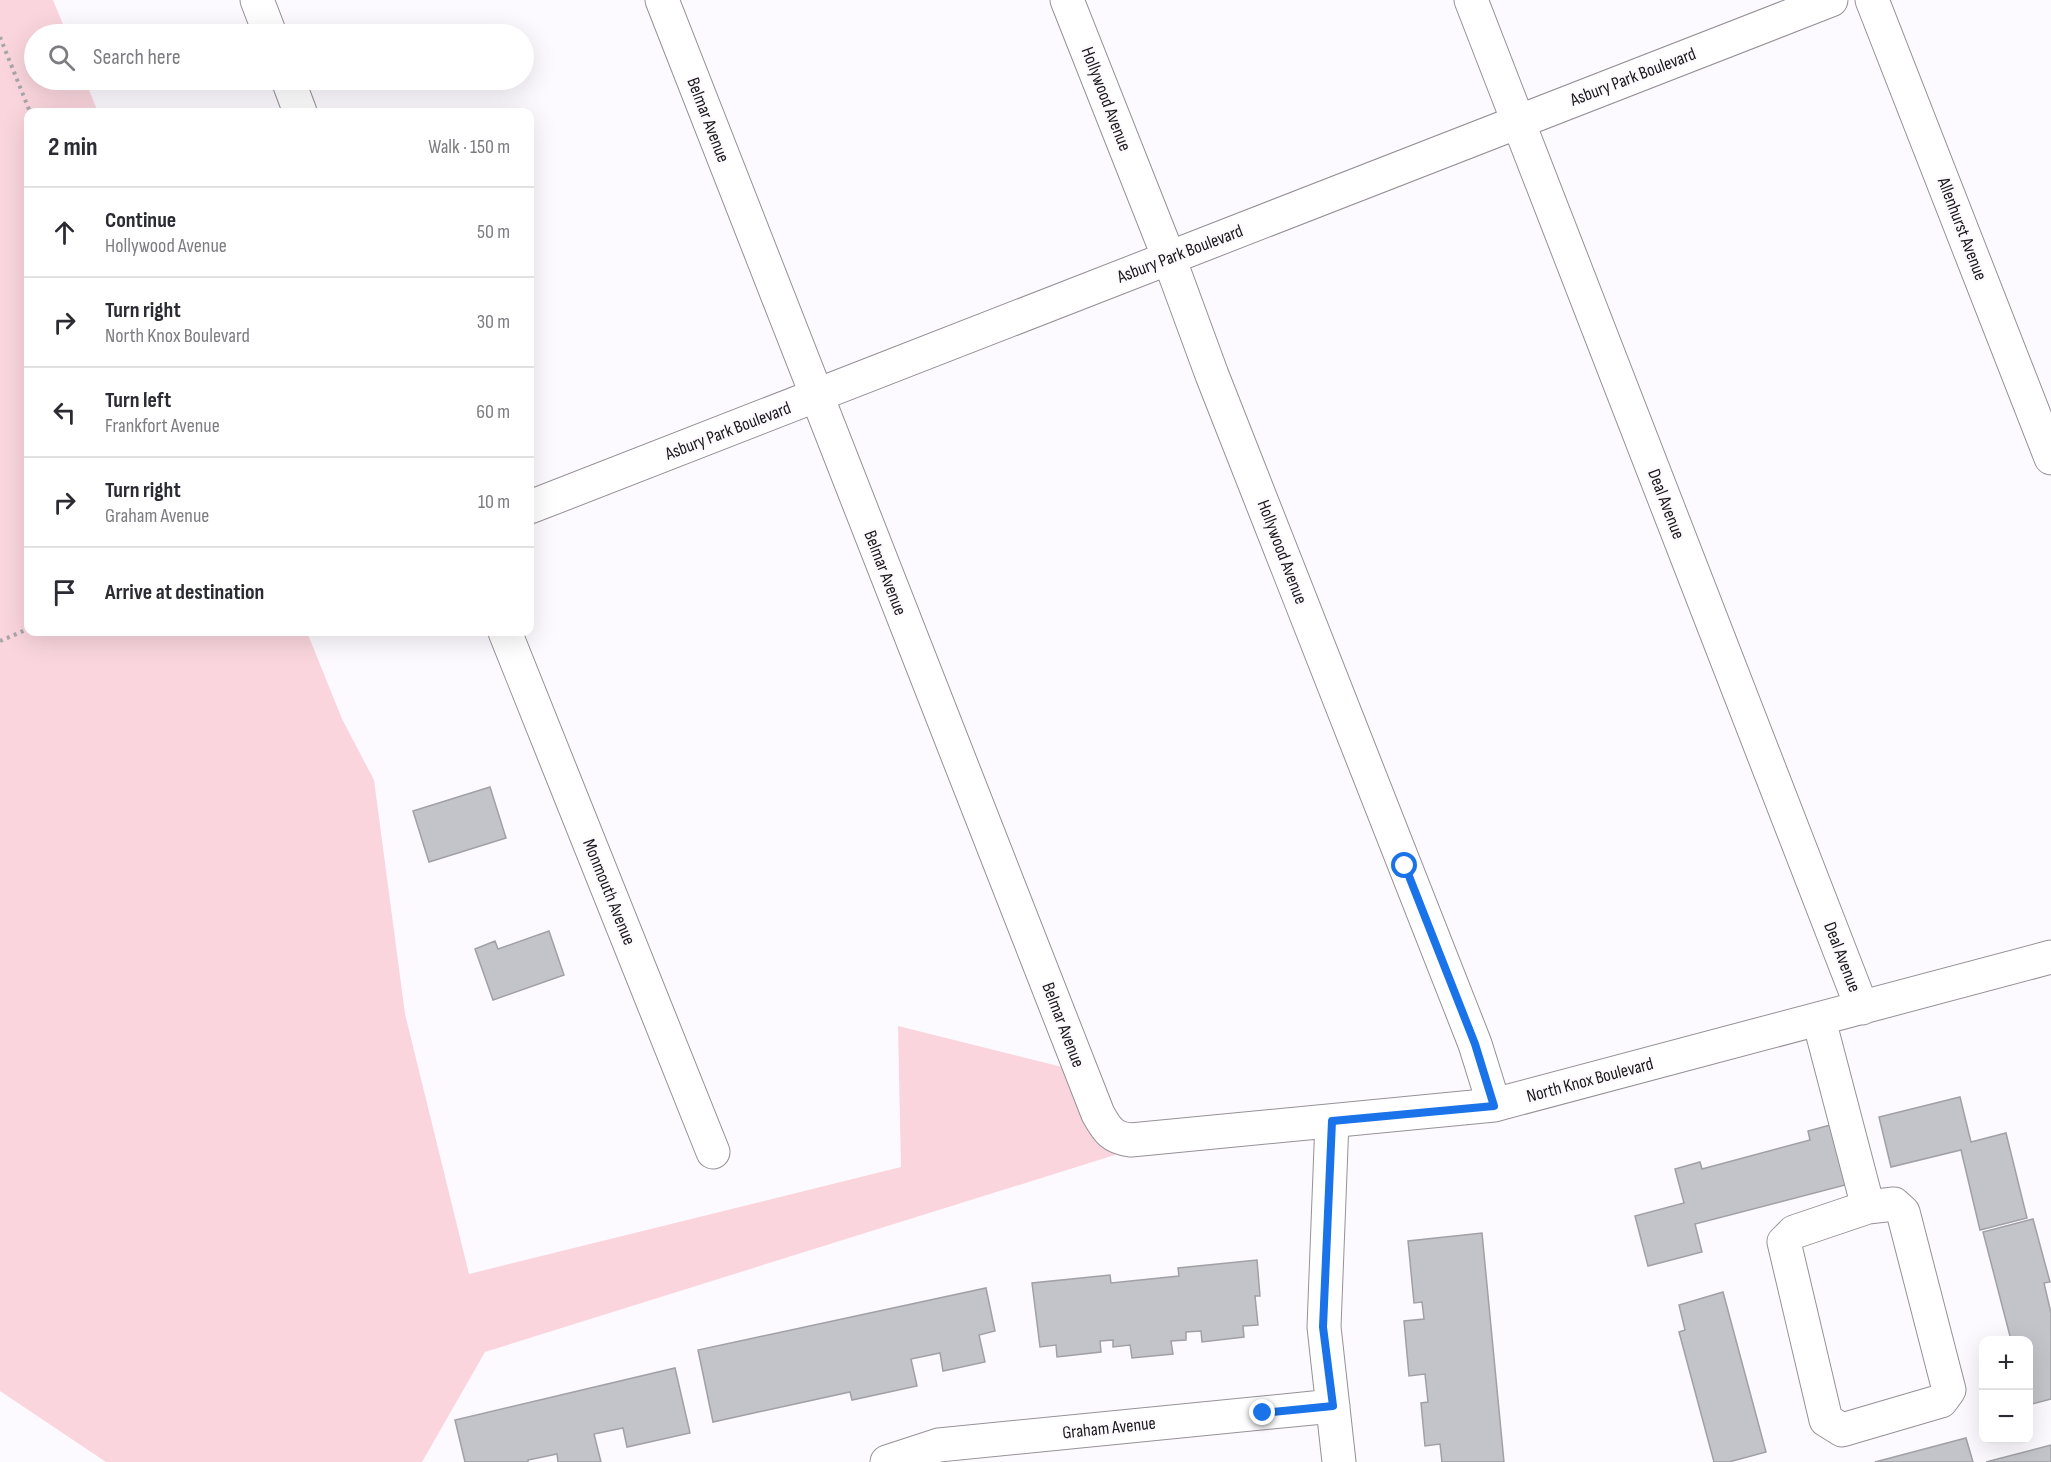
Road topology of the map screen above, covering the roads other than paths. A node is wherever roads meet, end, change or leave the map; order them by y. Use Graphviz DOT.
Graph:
graph roads {
  1 [pos="257,0"];
  2 [pos="662,0"];
  3 [pos="1067,0"];
  4 [pos="1471,0"];
  5 [pos="1831,0"];
  6 [pos="1872,0"];
  7 [pos="266,24"];
  8 [pos="292,90"];
  9 [pos="298,108"];
  10 [pos="1518,122"];
  11 [pos="1169,258"];
  12 [pos="816,397"];
  13 [pos="2051,458"];
  14 [pos="534,505"];
  15 [pos="507,636"];
  16 [pos="2051,957"];
  17 [pos="1862,1008"];
  18 [pos="1819,1020"];
  19 [pos="1494,1106"];
  20 [pos="1332,1121"];
  21 [pos="1119,1139"];
  22 [pos="713,1152"];
  23 [pos="1868,1207"];
  24 [pos="1333,1406"];
  25 [pos="887,1462"];
  26 [pos="1339,1462"];
  1 -- 7 [label="street"];
  2 -- 12 [label="street, Belmar Avenue"];
  3 -- 11 [label="street, Hollywood Avenue"];
  4 -- 10 [label="street, Deal Avenue"];
  5 -- 10 [label="street, Asbury Park Boulevard"];
  6 -- 13 [label="street, Allenhurst Avenue"];
  8 -- 9 [label="street"];
  10 -- 11 [label="street, Asbury Park Boulevard"];
  10 -- 17 [label="street, Deal Avenue"];
  11 -- 12 [label="street, Asbury Park Boulevard"];
  11 -- 19 [label="street, Hollywood Avenue"];
  12 -- 14 [label="street, Asbury Park Boulevard"];
  12 -- 21 [label="street, Belmar Avenue"];
  15 -- 22 [label="street, Monmouth Avenue"];
  16 -- 17 [label="street, North Knox Boulevard"];
  17 -- 18 [label="street, North Knox Boulevard"];
  18 -- 19 [label="street, North Knox Boulevard"];
  18 -- 23 [label="street"];
  19 -- 20 [label="street, North Knox Boulevard"];
  20 -- 21 [label="street, North Knox Boulevard"];
  20 -- 24 [label="street"];
  23 -- 23 [label="street"];
  24 -- 25 [label="street, Graham Avenue"];
  24 -- 26 [label="street"];
}
